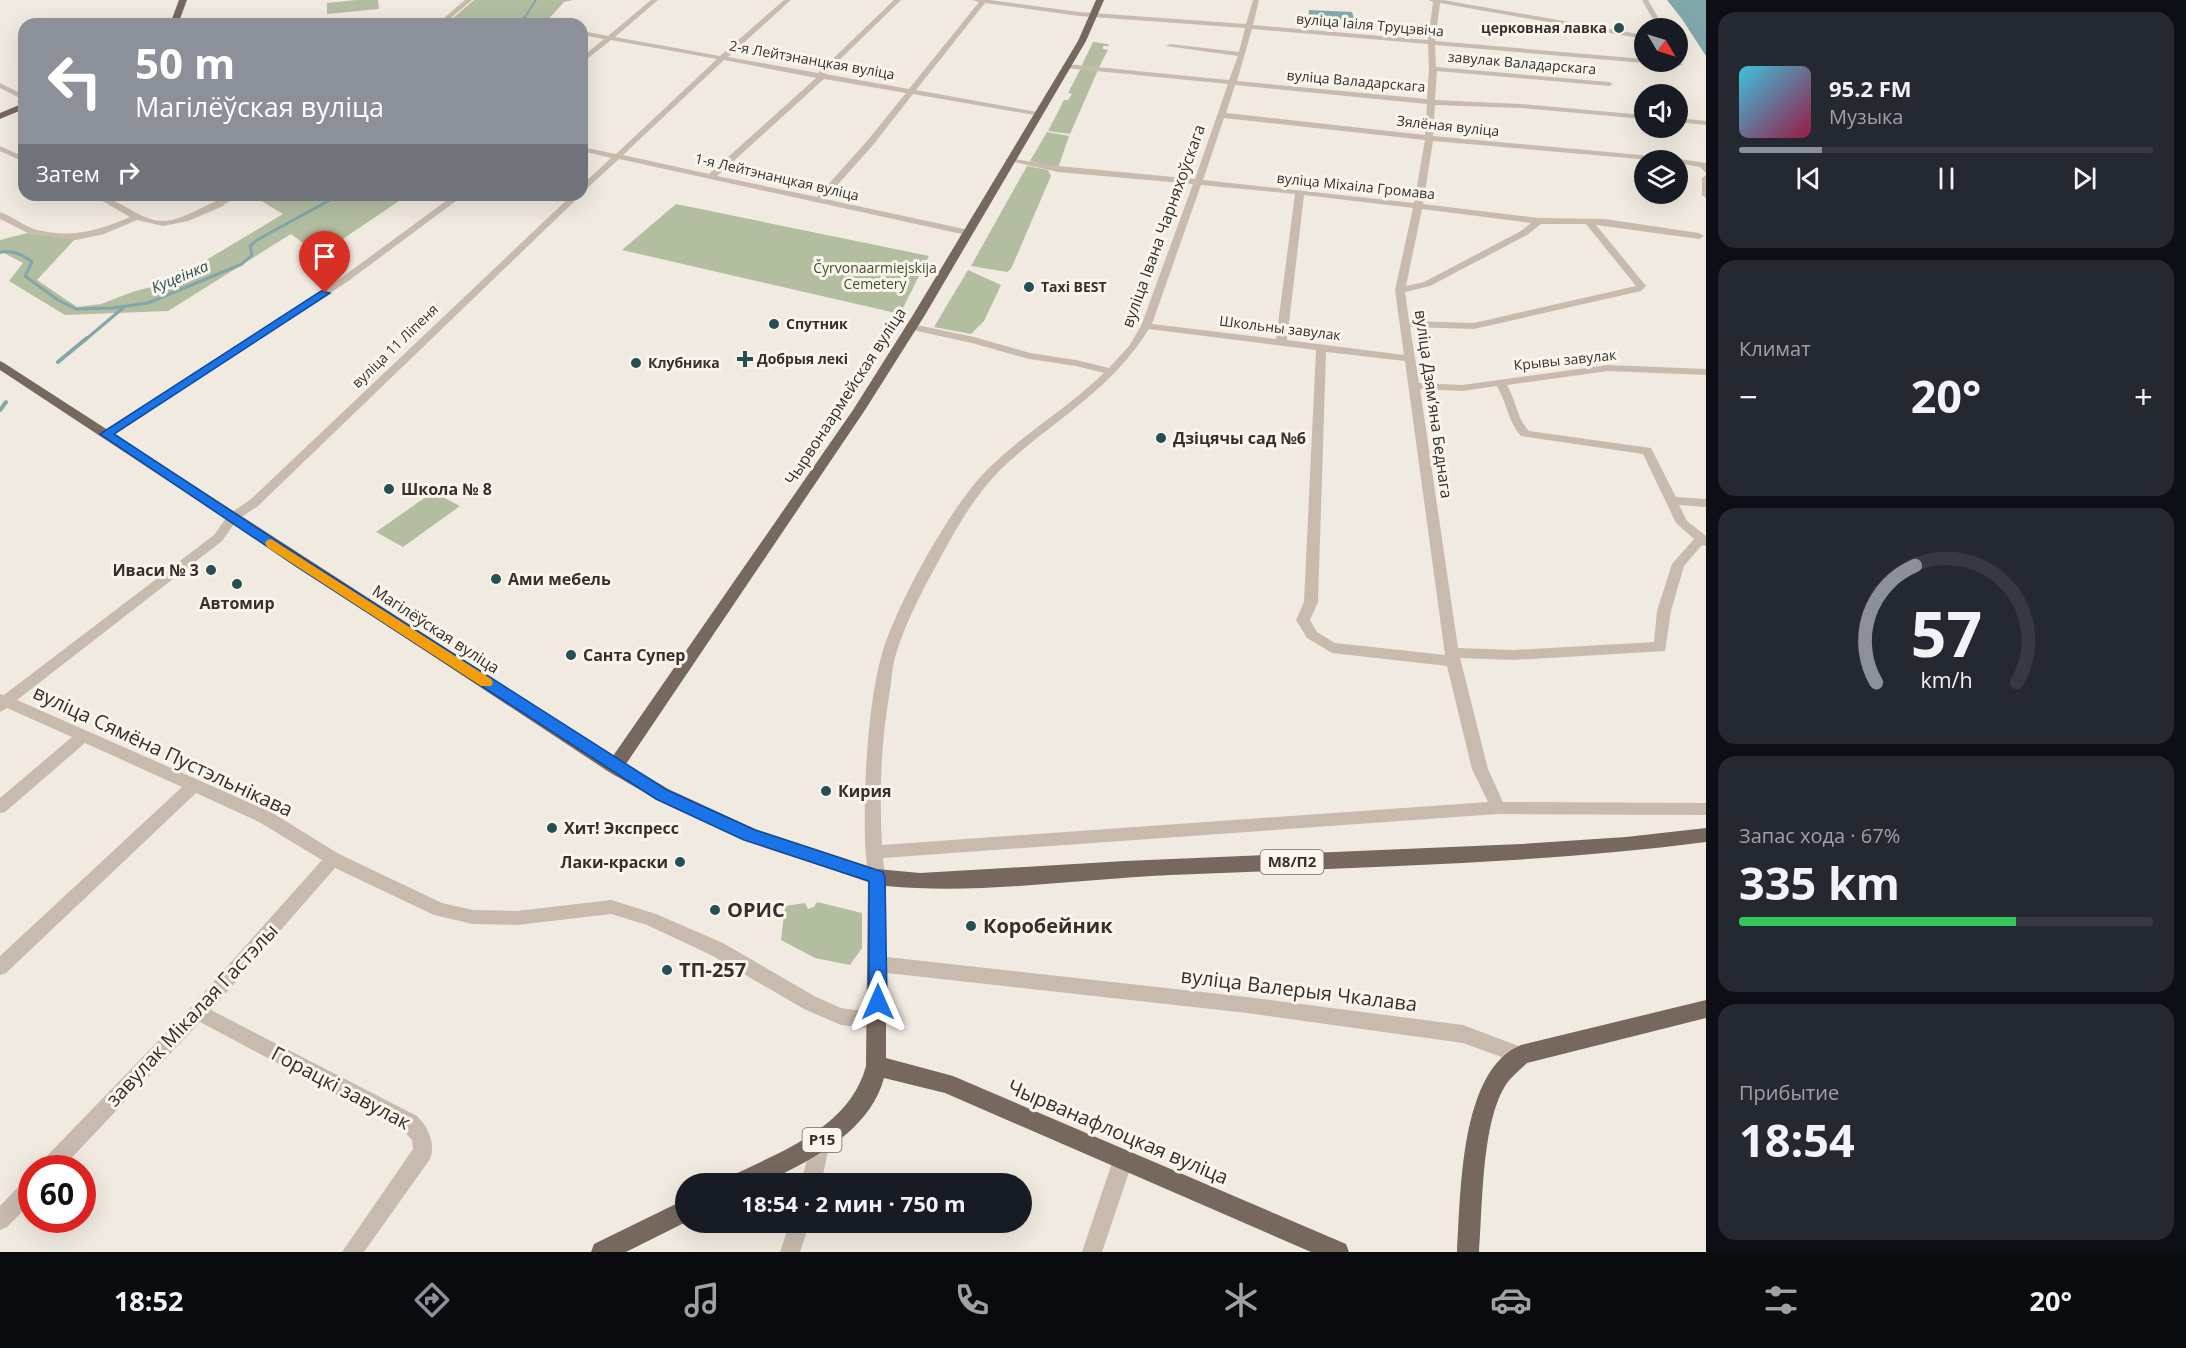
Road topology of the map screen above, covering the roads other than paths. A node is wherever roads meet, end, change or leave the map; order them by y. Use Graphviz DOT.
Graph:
graph roads {
  1 [pos="469,0"];
  2 [pos="655,0"];
  3 [pos="788,0"];
  4 [pos="898,0"];
  5 [pos="981,0"];
  6 [pos="1100,0"];
  7 [pos="1256,0"];
  8 [pos="1435,0"];
  9 [pos="1645,0"];
  10 [pos="182,4"];
  11 [pos="1094,15"];
  12 [pos="170,18"];
  13 [pos="176,18"];
  14 [pos="447,18"];
  15 [pos="1655,18"];
  16 [pos="1248,26"];
  17 [pos="588,34"];
  18 [pos="1634,36"];
  19 [pos="611,38"];
  20 [pos="1431,42"];
  21 [pos="1170,46"];
  22 [pos="1242,54"];
  23 [pos="588,57"];
  24 [pos="723,57"];
  25 [pos="1634,60"];
  26 [pos="1066,66"];
  27 [pos="1433,69"];
  28 [pos="820,75"];
  29 [pos="1232,82"];
  30 [pos="1609,84"];
  31 [pos="0,85"];
  32 [pos="910,92"];
  33 [pos="18,95"];
  34 [pos="1431,101"];
  35 [pos="18,108"];
  36 [pos="1037,114"];
  37 [pos="1221,115"];
  38 [pos="0,116"];
  39 [pos="1634,116"];
  40 [pos="1688,121"];
  41 [pos="1706,123"];
  42 [pos="1429,138"];
  43 [pos="0,148"];
  44 [pos="588,150"];
  45 [pos="18,157"];
  46 [pos="618,157"];
  47 [pos="1634,157"];
  48 [pos="1009,160"];
  49 [pos="1688,164"];
  50 [pos="1705,168"];
  51 [pos="712,176"];
  52 [pos="1706,178"];
  53 [pos="1198,183"];
  54 [pos="588,184"];
  55 [pos="1300,192"];
  56 [pos="1706,195"];
  57 [pos="819,200"];
  58 [pos="108,201"];
  59 [pos="222,201"];
  60 [pos="452,201"];
  61 [pos="571,201"];
  62 [pos="1418,206"];
  63 [pos="0,215"];
  64 [pos="139,216"];
  65 [pos="1539,221"];
  66 [pos="1589,222"];
  67 [pos="966,232"];
  68 [pos="1699,236"];
  69 [pos="1400,290"];
  70 [pos="1405,324"];
  71 [pos="1146,326"];
  72 [pos="912,327"];
  73 [pos="1281,344"];
  74 [pos="1321,348"];
  75 [pos="1411,358"];
  76 [pos="0,365"];
  77 [pos="1112,372"];
  78 [pos="1706,372"];
  79 [pos="1500,383"];
  80 [pos="1416,386"];
  81 [pos="106,434"];
  82 [pos="1672,501"];
  83 [pos="1706,503"];
  84 [pos="233,517"];
  85 [pos="1703,540"];
  86 [pos="1452,657"];
  87 [pos="2,702"];
  88 [pos="82,737"];
  89 [pos="615,767"];
  90 [pos="194,785"];
  91 [pos="0,807"];
  92 [pos="1498,808"];
  93 [pos="1706,809"];
  94 [pos="1706,835"];
  95 [pos="874,851"];
  96 [pos="333,859"];
  97 [pos="877,877"];
  98 [pos="878,964"];
  99 [pos="0,968"];
  100 [pos="1706,1009"];
  101 [pos="198,1012"];
  102 [pos="878,1020"];
  103 [pos="1521,1055"];
  104 [pos="876,1065"];
  105 [pos="820,1142"];
  106 [pos="61,1155"];
  107 [pos="1123,1160"];
  108 [pos="760,1173"];
  109 [pos="813,1173"];
  110 [pos="18,1201"];
  111 [pos="675,1216"];
  112 [pos="0,1220"];
  113 [pos="796,1233"];
  114 [pos="352,1252"];
  115 [pos="602,1252"];
  116 [pos="790,1252"];
  117 [pos="1092,1252"];
  118 [pos="1338,1252"];
  119 [pos="1468,1252"];
  1 -- 14 [label="street"];
  2 -- 19 [label="street"];
  3 -- 24 [label="street"];
  4 -- 28 [label="street"];
  5 -- 11 [label="street, вуліца Іаіля Труцэвіча"];
  5 -- 32 [label="street"];
  6 -- 11 [label="main road, Чырвонаармейская вуліца"];
  7 -- 16 [label="street, вуліца Івана Чарняхоўскага"];
  8 -- 18 [label="street"];
  8 -- 20 [label="street, вуліца Дзямʼяна Беднага"];
  9 -- 15 [label="street"];
  10 -- 12 [label="main road"];
  10 -- 13 [label="main road"];
  11 -- 16 [label="street, вуліца Іаіля Труцэвіча"];
  11 -- 26 [label="main road, Чырвонаармейская вуліца"];
  16 -- 20 [label="street, вуліца Іаіля Труцэвіча"];
  16 -- 22 [label="street, вуліца Івана Чарняхоўскага"];
  17 -- 19 [label="street, 2-я Лейтэнанцкая вуліца"];
  19 -- 23 [label="street"];
  19 -- 24 [label="street, 2-я Лейтэнанцкая вуліца"];
  20 -- 25 [label="street, вуліца Іаіля Труцэвіча"];
  20 -- 27 [label="street, вуліца Дзямʼяна Беднага"];
  21 -- 22 [label="street"];
  22 -- 29 [label="street, вуліца Івана Чарняхоўскага"];
  24 -- 28 [label="street, 2-я Лейтэнанцкая вуліца"];
  24 -- 46 [label="street"];
  26 -- 29 [label="street, вуліца Валадарскага"];
  26 -- 36 [label="main road, Чырвонаармейская вуліца"];
  27 -- 30 [label="street, завулак Валадарскага"];
  27 -- 34 [label="street, вуліца Дзямʼяна Беднага"];
  28 -- 32 [label="street, 2-я Лейтэнанцкая вуліца"];
  28 -- 51 [label="street"];
  29 -- 34 [label="street, вуліца Валадарскага"];
  29 -- 37 [label="street, вуліца Івана Чарняхоўскага"];
  31 -- 33 [label="street"];
  32 -- 36 [label="street, 2-я Лейтэнанцкая вуліца"];
  32 -- 57 [label="street"];
  34 -- 39 [label="street, вуліца Валадарскага"];
  34 -- 42 [label="street, вуліца Дзямʼяна Беднага"];
  35 -- 38 [label="main road"];
  36 -- 48 [label="main road, Чырвонаармейская вуліца"];
  37 -- 42 [label="street, Зялёная вуліца"];
  37 -- 53 [label="street, вуліца Івана Чарняхоўскага"];
  40 -- 41 [label="street"];
  42 -- 47 [label="street, Зялёная вуліца"];
  42 -- 62 [label="street, вуліца Дзямʼяна Беднага"];
  43 -- 45 [label="street"];
  44 -- 46 [label="street, 1-я Лейтэнанцкая вуліца"];
  46 -- 51 [label="street, 1-я Лейтэнанцкая вуліца"];
  46 -- 54 [label="street"];
  48 -- 53 [label="street, вуліца Міхаіла Громава"];
  48 -- 67 [label="main road, Чырвонаармейская вуліца"];
  49 -- 50 [label="street, Зялёная вуліца"];
  51 -- 57 [label="street, 1-я Лейтэнанцкая вуліца"];
  52 -- 56 [label="street"];
  53 -- 55 [label="street, вуліца Міхаіла Громава"];
  53 -- 71 [label="street, вуліца Івана Чарняхоўскага"];
  55 -- 62 [label="street, вуліца Міхаіла Громава"];
  55 -- 73 [label="street"];
  57 -- 67 [label="street, 1-я Лейтэнанцкая вуліца"];
  58 -- 64 [label="street"];
  59 -- 64 [label="street"];
  60 -- 81 [label="street"];
  61 -- 84 [label="street, вуліца 11 Ліпеня"];
  62 -- 65 [label="street, вуліца Міхаіла Громава"];
  62 -- 69 [label="street, вуліца Дзямʼяна Беднага"];
  63 -- 64 [label="street"];
  65 -- 66 [label="street, вуліца Міхаіла Громава"];
  65 -- 69 [label="street"];
  66 -- 68 [label="street, вуліца Міхаіла Громава"];
  66 -- 70 [label="street"];
  67 -- 72 [label="main road, Чырвонаармейская вуліца"];
  69 -- 70 [label="street, вуліца Дзямʼяна Беднага"];
  70 -- 75 [label="street, вуліца Дзямʼяна Беднага"];
  71 -- 73 [label="street, Школьны завулак"];
  71 -- 77 [label="street, вуліца Івана Чарняхоўскага"];
  72 -- 77 [label="street"];
  72 -- 89 [label="main road, Чырвонаармейская вуліца"];
  73 -- 74 [label="street, Школьны завулак"];
  74 -- 75 [label="street, Школьны завулак"];
  74 -- 86 [label="street"];
  75 -- 80 [label="street, вуліца Дзямʼяна Беднага"];
  76 -- 81 [label="main road, Магілёўская вуліца / М8/П2"];
  77 -- 95 [label="street, вуліца Івана Чарняхоўскага"];
  78 -- 79 [label="street, Крывы завулак"];
  79 -- 80 [label="street, Крывы завулак"];
  79 -- 82 [label="street, Крывы завулак"];
  80 -- 86 [label="street, вуліца Дзямʼяна Беднага"];
  81 -- 84 [label="main road, Магілёўская вуліца / М8/П2"];
  82 -- 83 [label="street"];
  82 -- 85 [label="street, Крывы завулак"];
  84 -- 87 [label="street, вуліца 11 Ліпеня"];
  84 -- 89 [label="main road, Магілёўская вуліца / М8/П2"];
  85 -- 86 [label="street"];
  86 -- 92 [label="street, вуліца Дзямʼяна Беднага"];
  87 -- 88 [label="street, вуліца Сямёна Пустэльнікава"];
  88 -- 90 [label="street, вуліца Сямёна Пустэльнікава"];
  88 -- 91 [label="street"];
  89 -- 97 [label="main road, Магілёўская вуліца / М8/П2"];
  90 -- 96 [label="street, вуліца Сямёна Пустэльнікава"];
  90 -- 99 [label="street"];
  92 -- 93 [label="street"];
  92 -- 95 [label="street"];
  94 -- 97 [label="main road, М8/П2"];
  95 -- 97 [label="street, вуліца Івана Чарняхоўскага"];
  96 -- 101 [label="street, завулак Мікалая Гастэлы"];
  96 -- 102 [label="street, вуліца Сямёна Пустэльнікава"];
  97 -- 98 [label="main road, Р15"];
  98 -- 102 [label="main road, Р15"];
  98 -- 103 [label="street, вуліца Валерыя Чкалава"];
  100 -- 103 [label="main road"];
  101 -- 106 [label="street, завулак Мікалая Гастэлы"];
  101 -- 114 [label="street, Горацкі завулак"];
  102 -- 104 [label="main road, Р15"];
  103 -- 119 [label="main road"];
  104 -- 105 [label="main road, Р15"];
  104 -- 107 [label="main road, Чырванафлоцкая вуліца"];
  105 -- 108 [label="main road, Р15"];
  105 -- 109 [label="street"];
  107 -- 117 [label="street"];
  107 -- 118 [label="main road, Чырванафлоцкая вуліца"];
  110 -- 112 [label="street"];
  111 -- 115 [label="main road"];
  113 -- 116 [label="street"];
}
